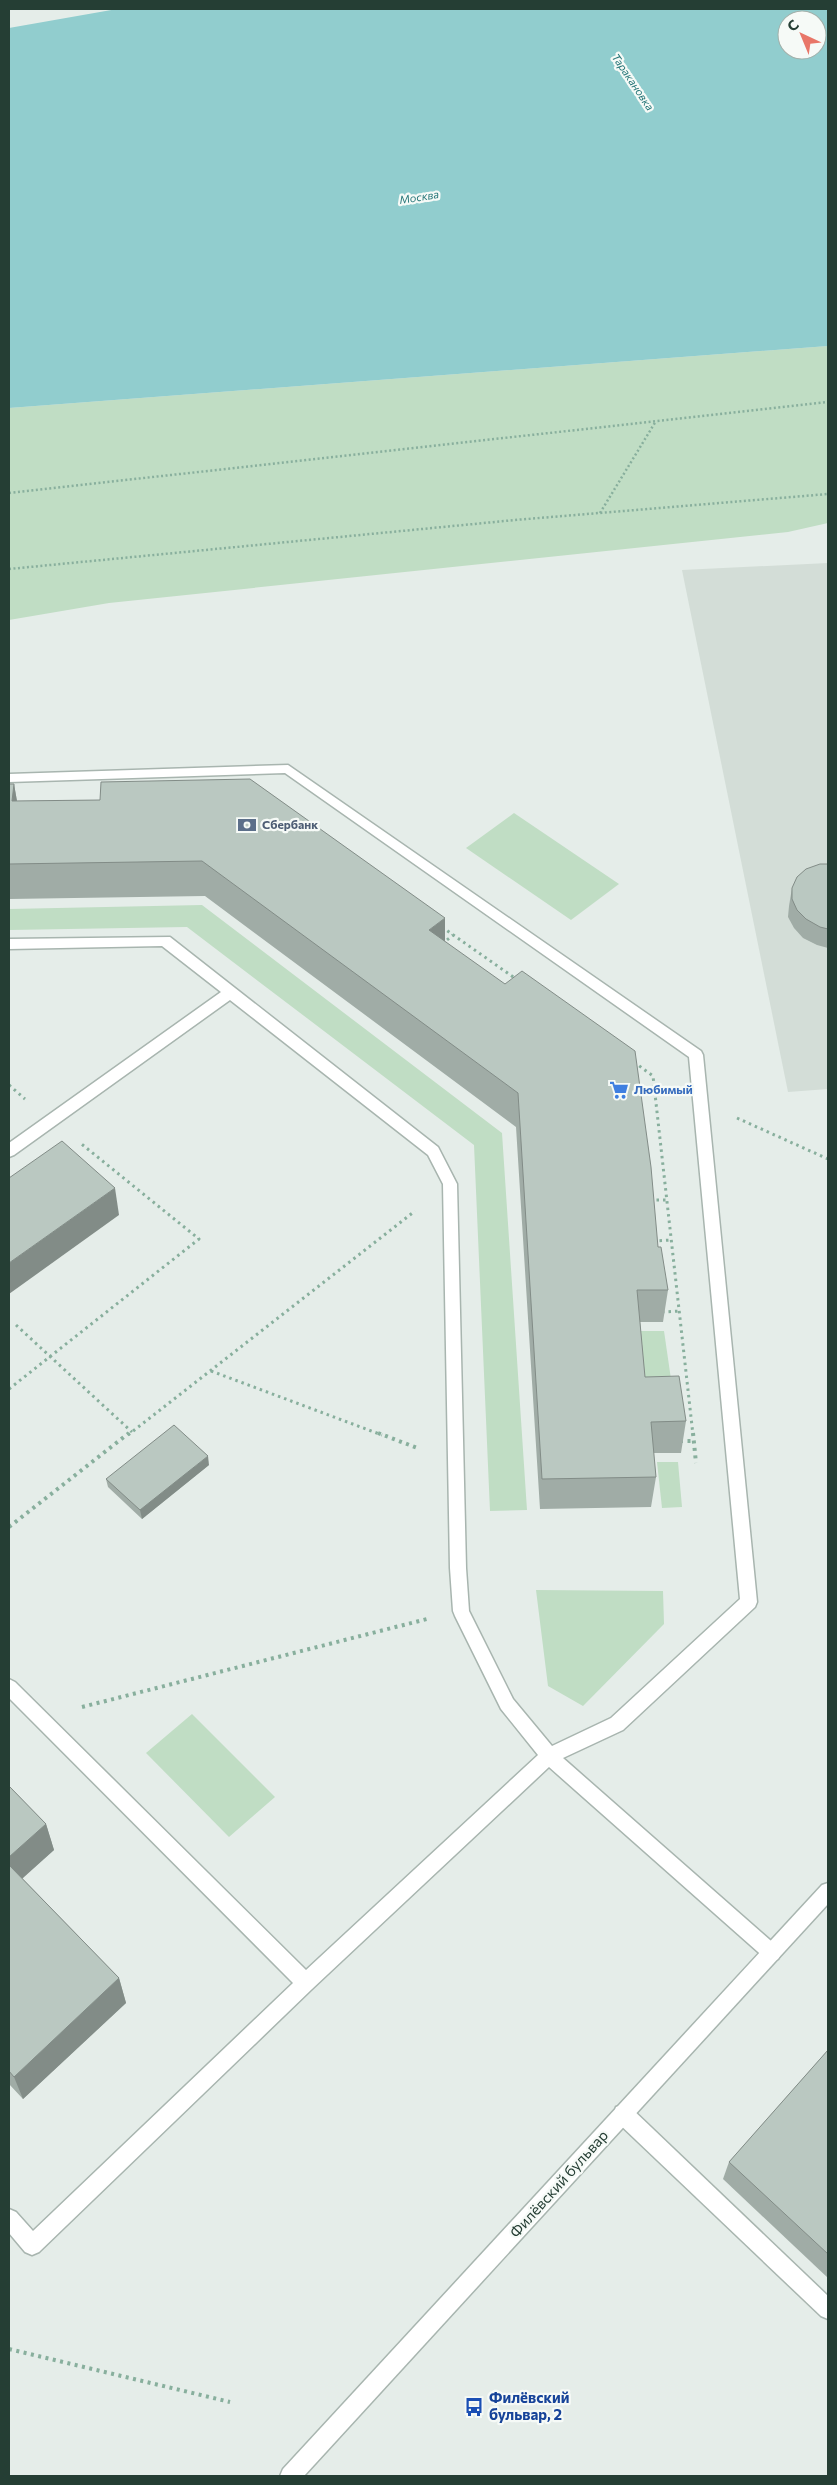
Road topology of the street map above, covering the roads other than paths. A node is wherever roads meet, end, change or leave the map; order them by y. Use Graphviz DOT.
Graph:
graph roads {
  1 [pos="9,778"];
  2 [pos="9,944"];
  3 [pos="231,992"];
  4 [pos="9,1151"];
  5 [pos="9,1687"];
  6 [pos="549,1756"];
  7 [pos="828,1892"];
  8 [pos="772,1953"];
  9 [pos="306,1983"];
  10 [pos="623,2114"];
  11 [pos="9,2219"];
  12 [pos="828,2309"];
  13 [pos="290,2476"];
  1 -- 6 [label="street"];
  2 -- 3 [label="street"];
  3 -- 4 [label="street"];
  3 -- 6 [label="street"];
  5 -- 9 [label="street"];
  6 -- 8 [label="street"];
  6 -- 9 [label="street"];
  7 -- 8 [label="street, Филёвский бульвар"];
  8 -- 10 [label="street, Филёвский бульвар"];
  9 -- 11 [label="street"];
  10 -- 12 [label="street"];
  10 -- 13 [label="street, Филёвский бульвар"];
}
